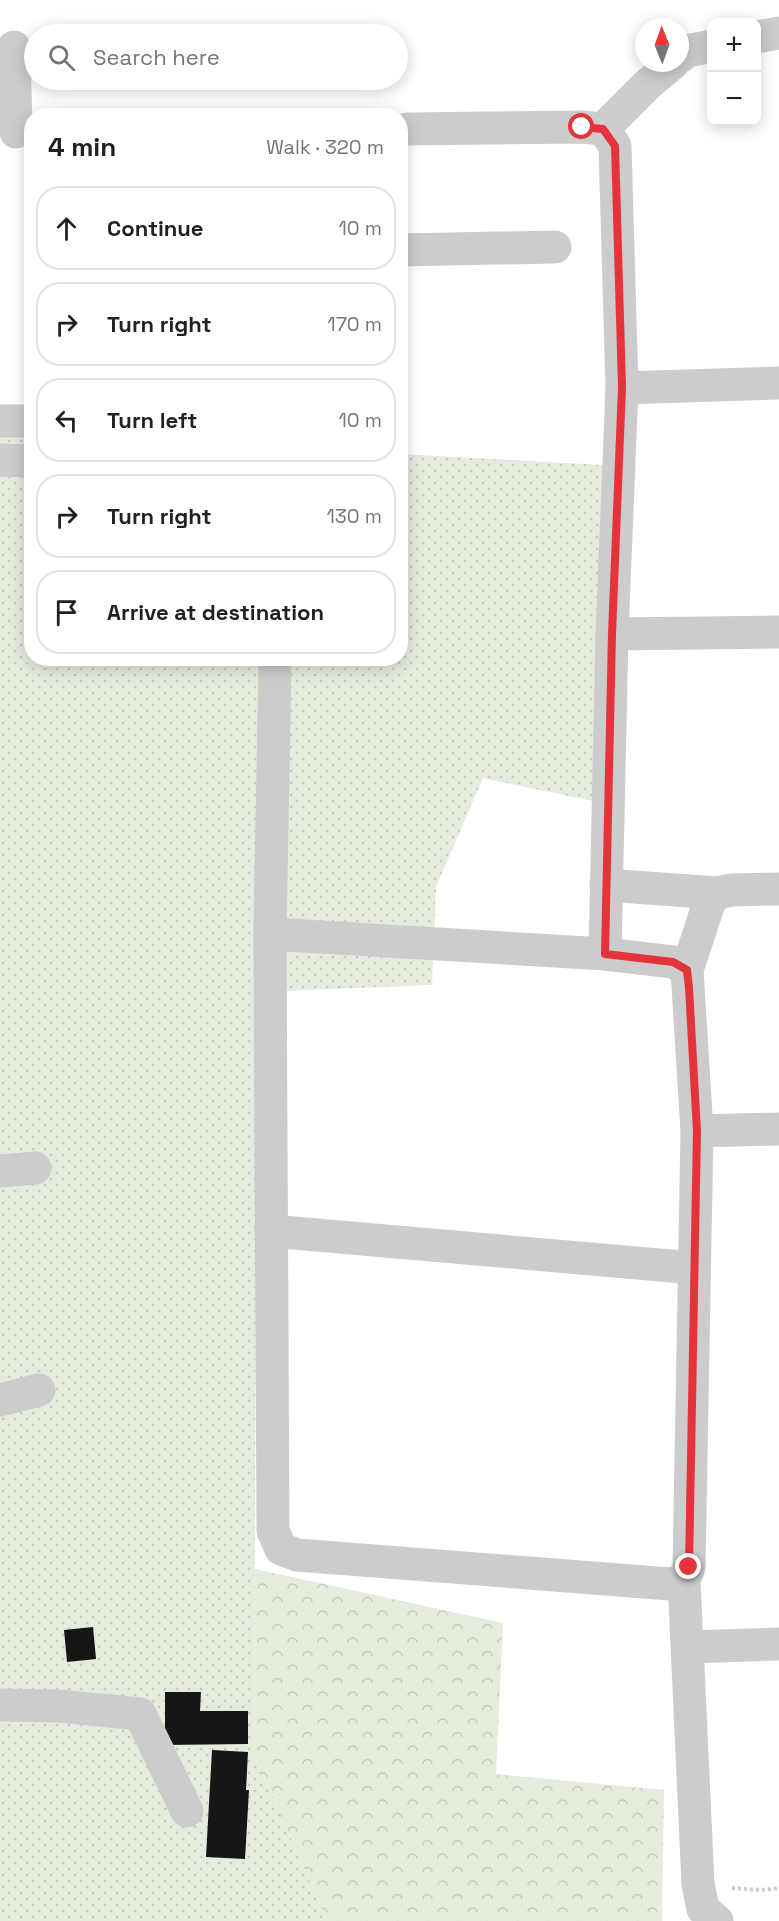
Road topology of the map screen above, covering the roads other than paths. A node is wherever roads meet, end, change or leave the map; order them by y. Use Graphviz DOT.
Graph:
graph roads {
  1 [pos="779,33"];
  2 [pos="761,36"];
  3 [pos="16,47"];
  4 [pos="707,47"];
  5 [pos="689,51"];
  6 [pos="662,72"];
  7 [pos="408,129"];
  8 [pos="603,129"];
  9 [pos="16,132"];
  10 [pos="555,247"];
  11 [pos="408,250"];
  12 [pos="779,383"];
  13 [pos="622,387"];
  14 [pos="0,421"];
  15 [pos="24,421"];
  16 [pos="0,460"];
  17 [pos="24,461"];
  18 [pos="779,632"];
  19 [pos="612,634"];
  20 [pos="274,666"];
  21 [pos="606,885"];
  22 [pos="779,889"];
  23 [pos="717,893"];
  24 [pos="270,934"];
  25 [pos="605,954"];
  26 [pos="687,970"];
  27 [pos="779,1129"];
  28 [pos="697,1131"];
  29 [pos="35,1168"];
  30 [pos="0,1172"];
  31 [pos="271,1231"];
  32 [pos="694,1268"];
  33 [pos="39,1390"];
  34 [pos="0,1400"];
  35 [pos="684,1580"];
  36 [pos="779,1644"];
  37 [pos="688,1647"];
  38 [pos="0,1705"];
  39 [pos="187,1811"];
  40 [pos="717,1921"];
  1 -- 2 [label="street"];
  3 -- 9 [label="street"];
  4 -- 5 [label="street"];
  6 -- 8 [label="street"];
  7 -- 8 [label="street"];
  8 -- 13 [label="street"];
  10 -- 11 [label="street"];
  12 -- 13 [label="street"];
  13 -- 19 [label="street"];
  14 -- 15 [label="street"];
  16 -- 17 [label="street"];
  18 -- 19 [label="street"];
  19 -- 21 [label="street"];
  20 -- 24 [label="street"];
  21 -- 23 [label="street"];
  21 -- 25 [label="street"];
  22 -- 23 [label="street"];
  23 -- 26 [label="street"];
  24 -- 25 [label="street"];
  24 -- 31 [label="street"];
  25 -- 26 [label="street"];
  26 -- 28 [label="street"];
  27 -- 28 [label="street"];
  28 -- 32 [label="street"];
  29 -- 30 [label="street"];
  31 -- 32 [label="street"];
  31 -- 35 [label="street"];
  32 -- 35 [label="street"];
  33 -- 34 [label="street"];
  35 -- 37 [label="street"];
  36 -- 37 [label="street"];
  37 -- 40 [label="street"];
  38 -- 39 [label="street"];
}
